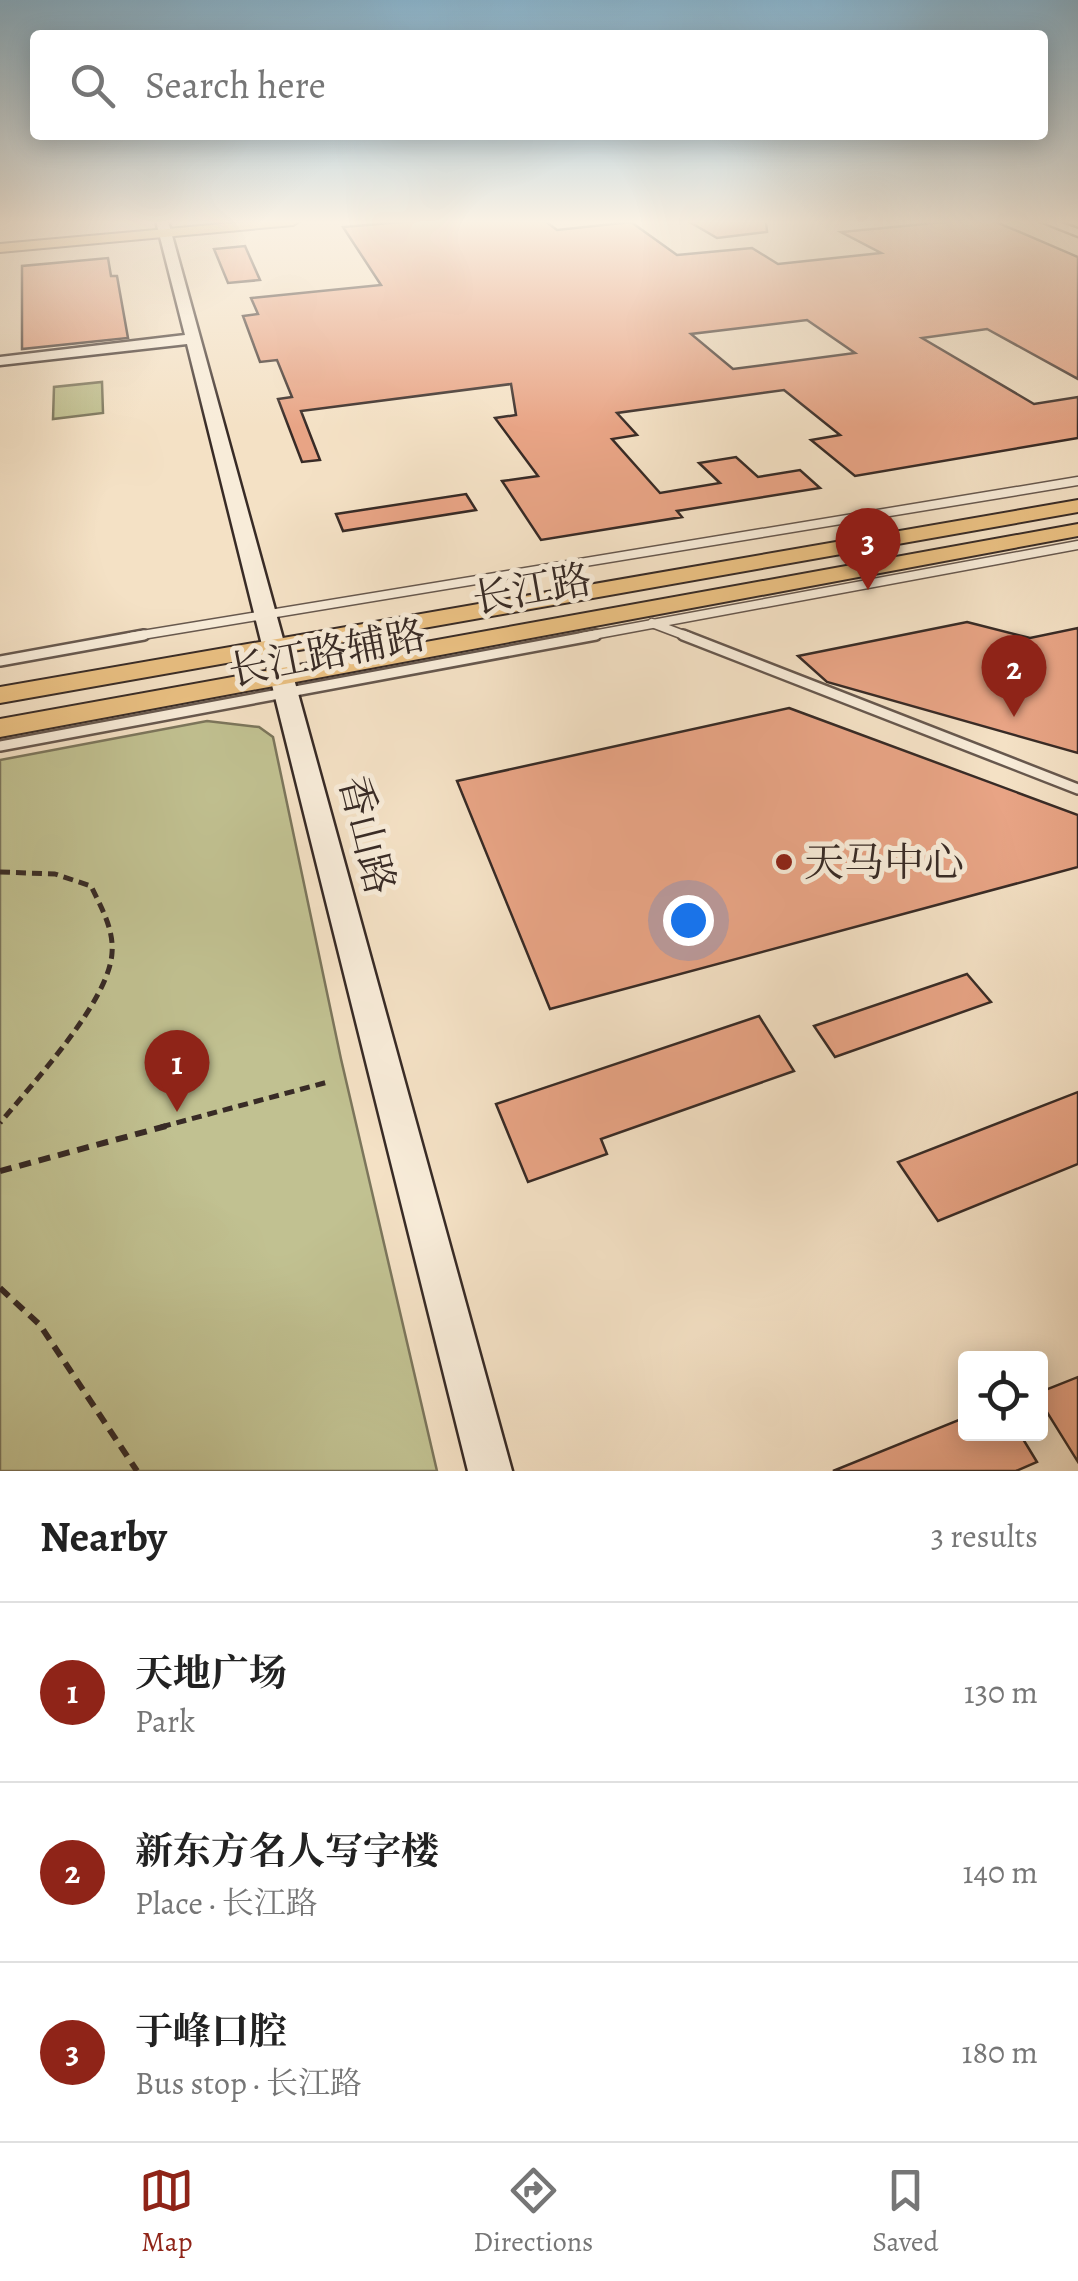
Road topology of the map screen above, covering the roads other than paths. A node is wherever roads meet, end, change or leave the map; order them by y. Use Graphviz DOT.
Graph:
graph roads {
  1 [pos="179,290"];
  2 [pos="191,339"];
  3 [pos="0,361"];
  4 [pos="1078,481"];
  5 [pos="1078,506"];
  6 [pos="1078,530"];
  7 [pos="1078,545"];
  8 [pos="265,613"];
  9 [pos="650,622"];
  10 [pos="0,661"];
  11 [pos="281,670"];
  12 [pos="0,695"];
  13 [pos="0,728"];
  14 [pos="0,746"];
  15 [pos="1078,789"];
  16 [pos="490,1471"];
  1 -- 2 [label="street, 香山路"];
  2 -- 3 [label="street"];
  2 -- 8 [label="street, 香山路"];
  4 -- 8 [label="lane, 长江路辅路"];
  5 -- 11 [label="main road, 长江路"];
  6 -- 11 [label="main road, 长江路"];
  7 -- 9 [label="lane, 长江路辅路"];
  8 -- 10 [label="lane, 长江路辅路"];
  8 -- 11 [label="street, 香山路"];
  9 -- 11 [label="lane, 长江路辅路"];
  9 -- 15 [label="lane"];
  11 -- 12 [label="main road, 长江路"];
  11 -- 13 [label="main road, 长江路"];
  11 -- 14 [label="lane, 长江路辅路"];
  11 -- 16 [label="street, 香山路"];
}
